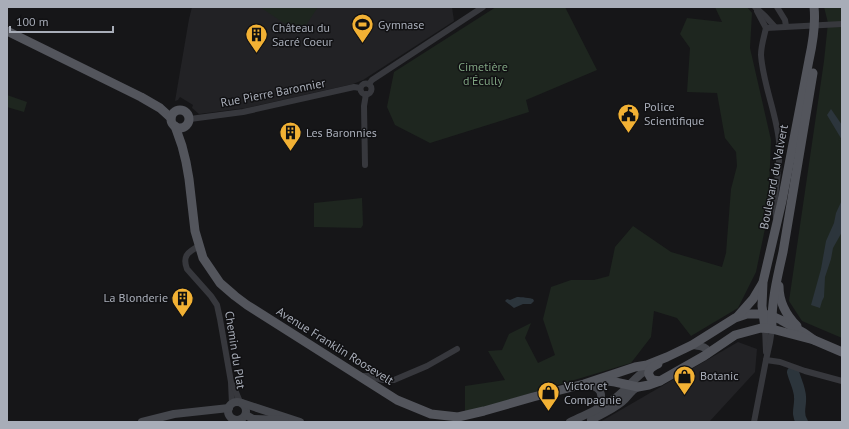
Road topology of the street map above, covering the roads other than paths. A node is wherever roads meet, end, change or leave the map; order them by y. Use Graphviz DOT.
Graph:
graph roads {
  1 [pos="483,7"];
  2 [pos="755,7"];
  3 [pos="777,7"];
  4 [pos="814,7"];
  5 [pos="842,24"];
  6 [pos="786,26"];
  7 [pos="815,26"];
  8 [pos="776,27"];
  9 [pos="766,28"];
  10 [pos="7,31"];
  11 [pos="813,44"];
  12 [pos="369,84"];
  13 [pos="360,88"];
  14 [pos="366,94"];
  15 [pos="174,118"];
  16 [pos="188,123"];
  17 [pos="182,146"];
  18 [pos="780,160"];
  19 [pos="366,165"];
  20 [pos="787,175"];
  21 [pos="793,189"];
  22 [pos="777,223"];
  23 [pos="199,246"];
  24 [pos="783,252"];
  25 [pos="763,282"];
  26 [pos="768,315"];
  27 [pos="735,318"];
  28 [pos="768,329"];
  29 [pos="804,332"];
  30 [pos="814,340"];
  31 [pos="692,345"];
  32 [pos="457,349"];
  33 [pos="842,352"];
  34 [pos="707,354"];
  35 [pos="766,360"];
  36 [pos="654,366"];
  37 [pos="360,376"];
  38 [pos="660,381"];
  39 [pos="842,381"];
  40 [pos="584,384"];
  41 [pos="628,386"];
  42 [pos="638,387"];
  43 [pos="234,406"];
  44 [pos="597,409"];
  45 [pos="583,416"];
  46 [pos="242,419"];
  47 [pos="264,421"];
  48 [pos="297,421"];
  49 [pos="591,421"];
  50 [pos="142,422"];
  51 [pos="570,422"];
  52 [pos="754,422"];
  1 -- 12 [label="street"];
  2 -- 8 [label="street"];
  2 -- 9 [label="street"];
  3 -- 6 [label="street"];
  4 -- 7 [label="main road, Boulevard du Valvert"];
  5 -- 7 [label="street"];
  6 -- 7 [label="street"];
  6 -- 8 [label="street"];
  7 -- 11 [label="main road, Boulevard du Valvert"];
  8 -- 9 [label="street"];
  9 -- 18 [label="street"];
  10 -- 15 [label="main road"];
  11 -- 20 [label="main road, Boulevard du Valvert"];
  11 -- 21 [label="main road, Boulevard du Valvert"];
  12 -- 13 [label="street"];
  12 -- 14 [label="street"];
  13 -- 14 [label="street"];
  13 -- 16 [label="street, Rue Pierre Baronnier"];
  14 -- 19 [label="street"];
  15 -- 16 [label="main road"];
  15 -- 16 [label="main road"];
  15 -- 17 [label="main road, Avenue Franklin Roosevelt"];
  16 -- 17 [label="main road, Avenue Franklin Roosevelt"];
  17 -- 23 [label="main road, Avenue Franklin Roosevelt"];
  18 -- 20 [label="street"];
  18 -- 22 [label="street"];
  20 -- 21 [label="street"];
  20 -- 22 [label="main road, Boulevard du Valvert"];
  21 -- 24 [label="main road, Boulevard du Valvert"];
  22 -- 25 [label="main road, Boulevard du Valvert"];
  23 -- 37 [label="main road, Avenue Franklin Roosevelt"];
  23 -- 43 [label="street, Chemin du Plat"];
  24 -- 26 [label="main road, Boulevard du Valvert"];
  24 -- 29 [label="main road"];
  25 -- 26 [label="main road, Boulevard du Valvert"];
  25 -- 27 [label="main road"];
  26 -- 27 [label="main road, Avenue Franklin Roosevelt"];
  26 -- 28 [label="main road"];
  26 -- 29 [label="main road, Avenue Franklin Roosevelt"];
  27 -- 31 [label="main road, Avenue Franklin Roosevelt"];
  28 -- 30 [label="main road, Avenue Franklin Roosevelt"];
  28 -- 34 [label="main road, Avenue Franklin Roosevelt"];
  28 -- 35 [label="street"];
  29 -- 30 [label="main road"];
  30 -- 33 [label="main road"];
  31 -- 34 [label="main road"];
  31 -- 36 [label="main road"];
  31 -- 40 [label="main road, Avenue Franklin Roosevelt"];
  32 -- 37 [label="street"];
  34 -- 38 [label="main road, Avenue Franklin Roosevelt"];
  35 -- 39 [label="street"];
  35 -- 52 [label="street"];
  36 -- 38 [label="main road"];
  36 -- 41 [label="main road"];
  37 -- 40 [label="main road, Avenue Franklin Roosevelt"];
  38 -- 42 [label="main road, Avenue Franklin Roosevelt"];
  40 -- 41 [label="main road, Avenue Franklin Roosevelt"];
  40 -- 44 [label="main road"];
  41 -- 42 [label="main road, Avenue Franklin Roosevelt"];
  41 -- 44 [label="main road"];
  42 -- 49 [label="main road"];
  43 -- 46 [label="main road"];
  43 -- 46 [label="main road"];
  43 -- 48 [label="main road"];
  43 -- 50 [label="main road"];
  44 -- 45 [label="main road"];
  45 -- 49 [label="main road"];
  45 -- 51 [label="main road"];
  46 -- 47 [label="main road"];
  47 -- 48 [label="main road"];
}
